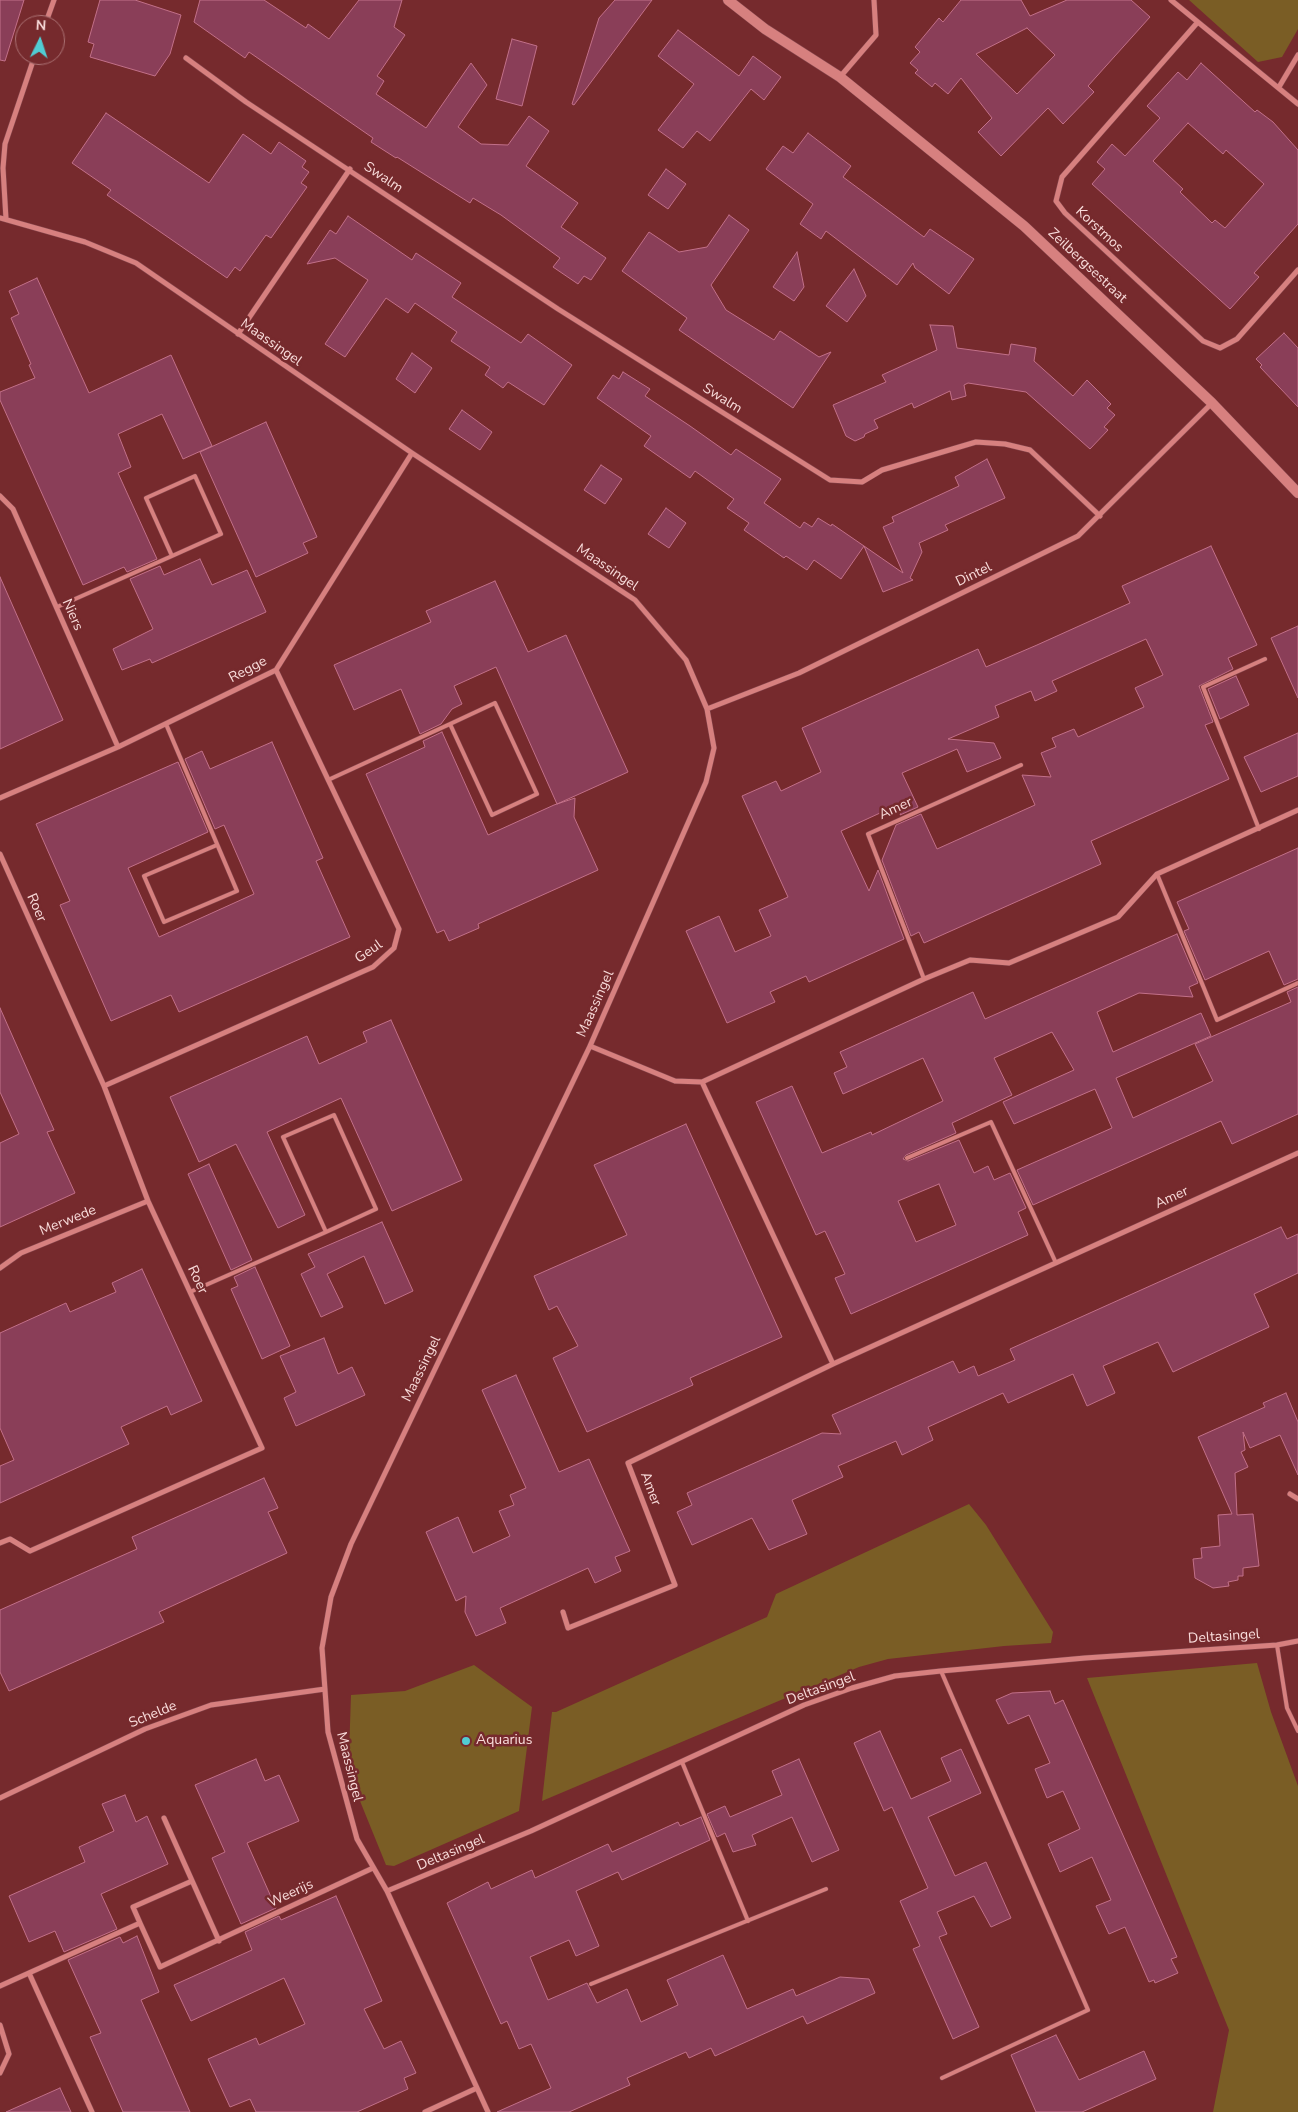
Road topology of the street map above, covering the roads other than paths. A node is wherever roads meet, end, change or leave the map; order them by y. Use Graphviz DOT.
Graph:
graph roads {
  1 [pos="54,0"];
  2 [pos="728,0"];
  3 [pos="874,0"];
  4 [pos="1171,0"];
  5 [pos="49,15"];
  6 [pos="1197,22"];
  7 [pos="1298,55"];
  8 [pos="186,58"];
  9 [pos="32,65"];
  10 [pos="840,78"];
  11 [pos="1279,87"];
  12 [pos="1298,104"];
  13 [pos="350,169"];
  14 [pos="3,219"];
  15 [pos="1298,270"];
  16 [pos="238,334"];
  17 [pos="1212,403"];
  18 [pos="412,453"];
  19 [pos="1298,493"];
  20 [pos="0,496"];
  21 [pos="1100,516"];
  22 [pos="172,556"];
  23 [pos="56,607"];
  24 [pos="1265,659"];
  25 [pos="276,670"];
  26 [pos="706,709"];
  27 [pos="166,724"];
  28 [pos="450,724"];
  29 [pos="118,747"];
  30 [pos="1021,765"];
  31 [pos="328,780"];
  32 [pos="0,798"];
  33 [pos="1298,810"];
  34 [pos="1259,829"];
  35 [pos="217,845"];
  36 [pos="0,854"];
  37 [pos="1157,874"];
  38 [pos="924,979"];
  39 [pos="1298,983"];
  40 [pos="590,1046"];
  41 [pos="702,1082"];
  42 [pos="104,1086"];
  43 [pos="1298,1153"];
  44 [pos="907,1158"];
  45 [pos="148,1201"];
  46 [pos="326,1232"];
  47 [pos="1056,1263"];
  48 [pos="0,1268"];
  49 [pos="190,1292"];
  50 [pos="833,1364"];
  51 [pos="1290,1494"];
  52 [pos="1298,1499"];
  53 [pos="0,1543"];
  54 [pos="563,1612"];
  55 [pos="1298,1641"];
  56 [pos="1277,1645"];
  57 [pos="941,1671"];
  58 [pos="325,1689"];
  59 [pos="1298,1731"];
  60 [pos="682,1762"];
  61 [pos="0,1798"];
  62 [pos="164,1818"];
  63 [pos="372,1868"];
  64 [pos="192,1881"];
  65 [pos="826,1889"];
  66 [pos="387,1892"];
  67 [pos="748,1921"];
  68 [pos="140,1923"];
  69 [pos="219,1941"];
  70 [pos="29,1973"];
  71 [pos="591,1984"];
  72 [pos="0,1986"];
  73 [pos="0,2025"];
  74 [pos="0,2073"];
  75 [pos="942,2078"];
  76 [pos="477,2088"];
  77 [pos="92,2112"];
  78 [pos="425,2112"];
  79 [pos="488,2112"];
  1 -- 5 [label="street"];
  2 -- 10 [label="street, Zeilbergsestraat"];
  3 -- 10 [label="street"];
  4 -- 6 [label="street"];
  6 -- 11 [label="street"];
  6 -- 15 [label="street, Korstmos"];
  7 -- 11 [label="street"];
  8 -- 13 [label="street, Swalm"];
  9 -- 14 [label="street"];
  10 -- 17 [label="street, Zeilbergsestraat"];
  11 -- 12 [label="street"];
  13 -- 16 [label="street, Swalm"];
  13 -- 21 [label="street, Swalm"];
  14 -- 16 [label="street, Maassingel"];
  16 -- 18 [label="street, Maassingel"];
  17 -- 19 [label="street, Zeilbergsestraat"];
  17 -- 21 [label="street, Dintel"];
  18 -- 25 [label="street, Regge"];
  18 -- 26 [label="street, Maassingel"];
  20 -- 23 [label="street, Niers"];
  21 -- 26 [label="street, Dintel"];
  22 -- 22 [label="lane"];
  22 -- 23 [label="lane"];
  23 -- 29 [label="street, Niers"];
  24 -- 34 [label="lane"];
  25 -- 27 [label="street, Regge"];
  25 -- 31 [label="street, Geul"];
  26 -- 40 [label="street, Maassingel"];
  27 -- 29 [label="street, Regge"];
  27 -- 35 [label="lane"];
  28 -- 28 [label="lane"];
  28 -- 31 [label="lane"];
  29 -- 32 [label="street, Regge"];
  30 -- 38 [label="lane, Amer"];
  31 -- 42 [label="street, Geul"];
  33 -- 34 [label="street"];
  34 -- 37 [label="street"];
  35 -- 35 [label="lane"];
  36 -- 42 [label="street, Roer"];
  37 -- 38 [label="street"];
  37 -- 39 [label="lane"];
  38 -- 41 [label="street"];
  40 -- 41 [label="street"];
  40 -- 58 [label="street, Maassingel"];
  41 -- 50 [label="street"];
  42 -- 45 [label="street, Roer"];
  43 -- 47 [label="street, Amer"];
  44 -- 47 [label="lane"];
  45 -- 48 [label="street, Merwede"];
  45 -- 49 [label="street, Roer"];
  46 -- 46 [label="lane"];
  46 -- 49 [label="lane"];
  47 -- 50 [label="street, Amer"];
  49 -- 53 [label="street, Roer"];
  50 -- 54 [label="street, Amer"];
  51 -- 52 [label="street"];
  55 -- 56 [label="street, Deltasingel"];
  56 -- 57 [label="street, Deltasingel"];
  56 -- 59 [label="lane"];
  57 -- 60 [label="street, Deltasingel"];
  57 -- 75 [label="lane"];
  58 -- 61 [label="street, Schelde"];
  58 -- 63 [label="street, Maassingel"];
  60 -- 66 [label="street, Deltasingel"];
  60 -- 67 [label="lane"];
  62 -- 64 [label="street"];
  63 -- 66 [label="street, Maassingel"];
  63 -- 69 [label="street, Weerijs"];
  64 -- 68 [label="street, Weerijs"];
  64 -- 69 [label="street"];
  65 -- 67 [label="lane"];
  66 -- 76 [label="street, Maassingel"];
  67 -- 71 [label="lane"];
  68 -- 69 [label="street, Weerijs"];
  68 -- 70 [label="street"];
  70 -- 72 [label="street"];
  70 -- 77 [label="street"];
  73 -- 74 [label="street"];
  76 -- 78 [label="street"];
  76 -- 79 [label="street, Maassingel"];
}
